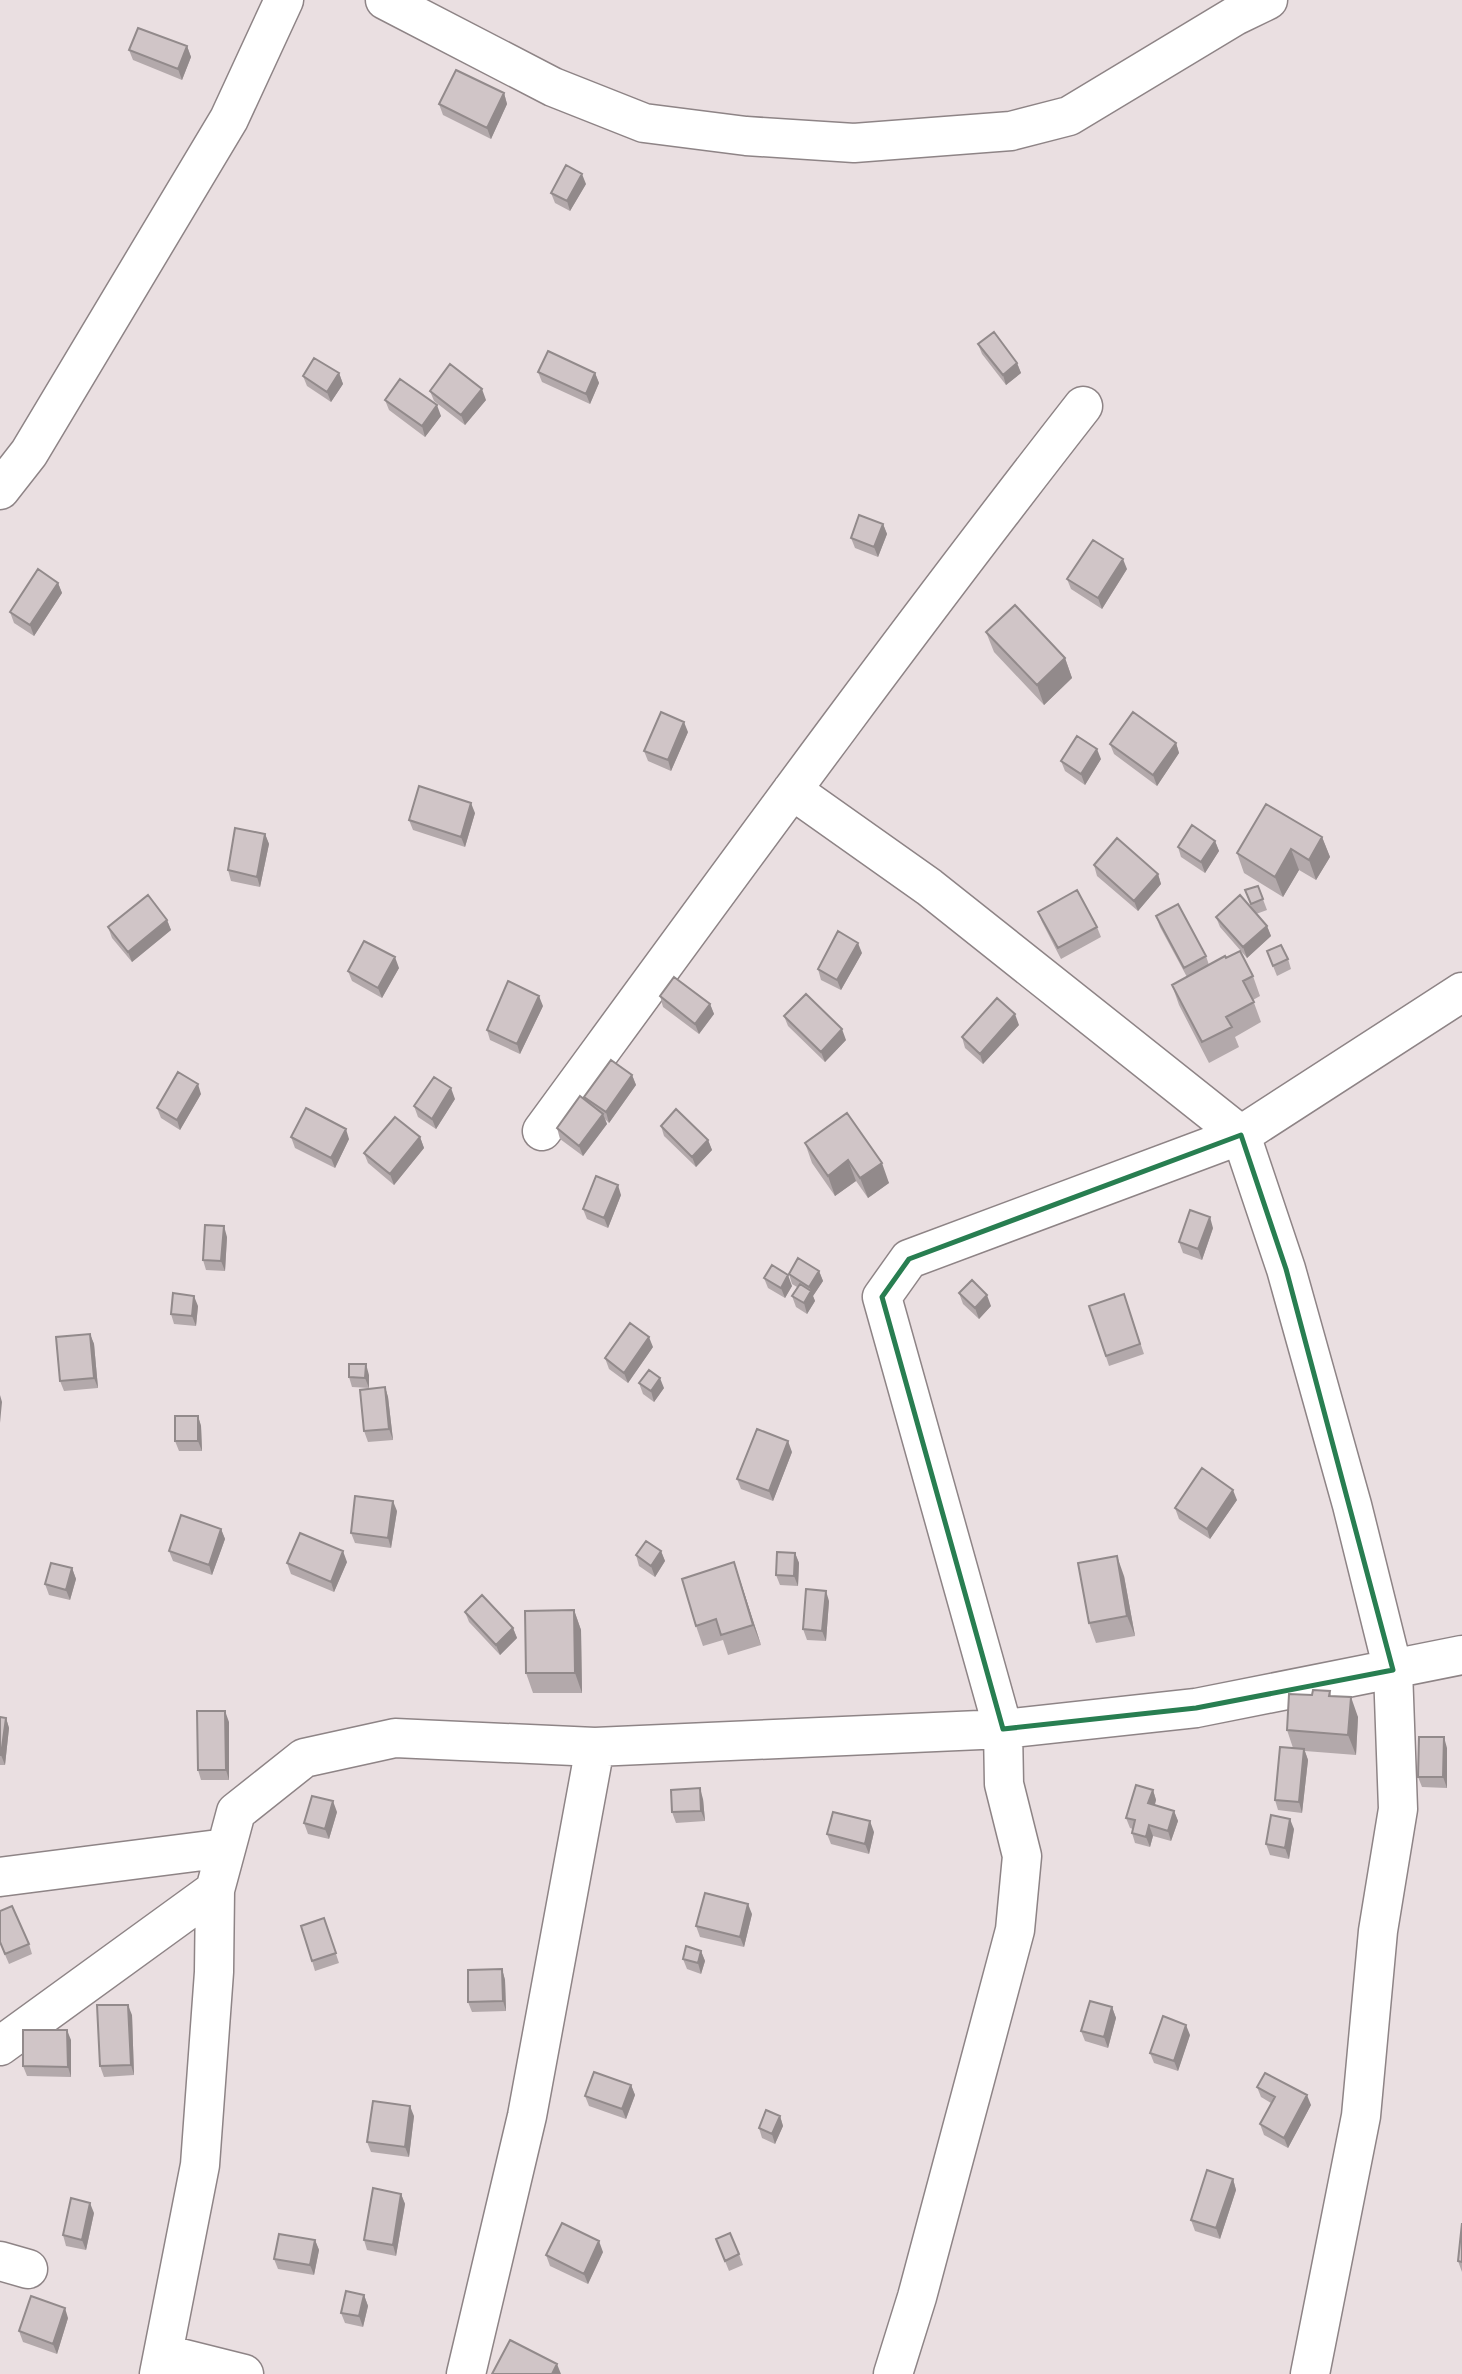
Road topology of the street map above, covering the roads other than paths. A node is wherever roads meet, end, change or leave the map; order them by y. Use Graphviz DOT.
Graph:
graph roads {
  1 [pos="284,0"];
  2 [pos="384,0"];
  3 [pos="1268,0"];
  4 [pos="1083,406"];
  5 [pos="0,490"];
  6 [pos="792,790"];
  7 [pos="1462,992"];
  8 [pos="542,1131"];
  9 [pos="1241,1135"];
  10 [pos="1462,1655"];
  11 [pos="1393,1670"];
  12 [pos="1003,1729"];
  13 [pos="595,1747"];
  14 [pos="226,1848"];
  15 [pos="0,1877"];
  16 [pos="215,1891"];
  17 [pos="0,2046"];
  18 [pos="162,2364"];
  19 [pos="244,2374"];
  20 [pos="466,2374"];
  21 [pos="893,2374"];
  22 [pos="1310,2374"];
  1 -- 5 [label="street"];
  2 -- 3 [label="street"];
  4 -- 6 [label="street"];
  6 -- 8 [label="street"];
  6 -- 9 [label="street"];
  7 -- 9 [label="street"];
  9 -- 11 [label="street"];
  9 -- 12 [label="street"];
  10 -- 11 [label="street"];
  11 -- 12 [label="street"];
  11 -- 22 [label="street"];
  12 -- 13 [label="street"];
  12 -- 21 [label="street"];
  13 -- 14 [label="street"];
  13 -- 20 [label="street"];
  14 -- 15 [label="street"];
  14 -- 16 [label="street"];
  16 -- 17 [label="street"];
  16 -- 18 [label="street"];
  18 -- 19 [label="street"];
}
